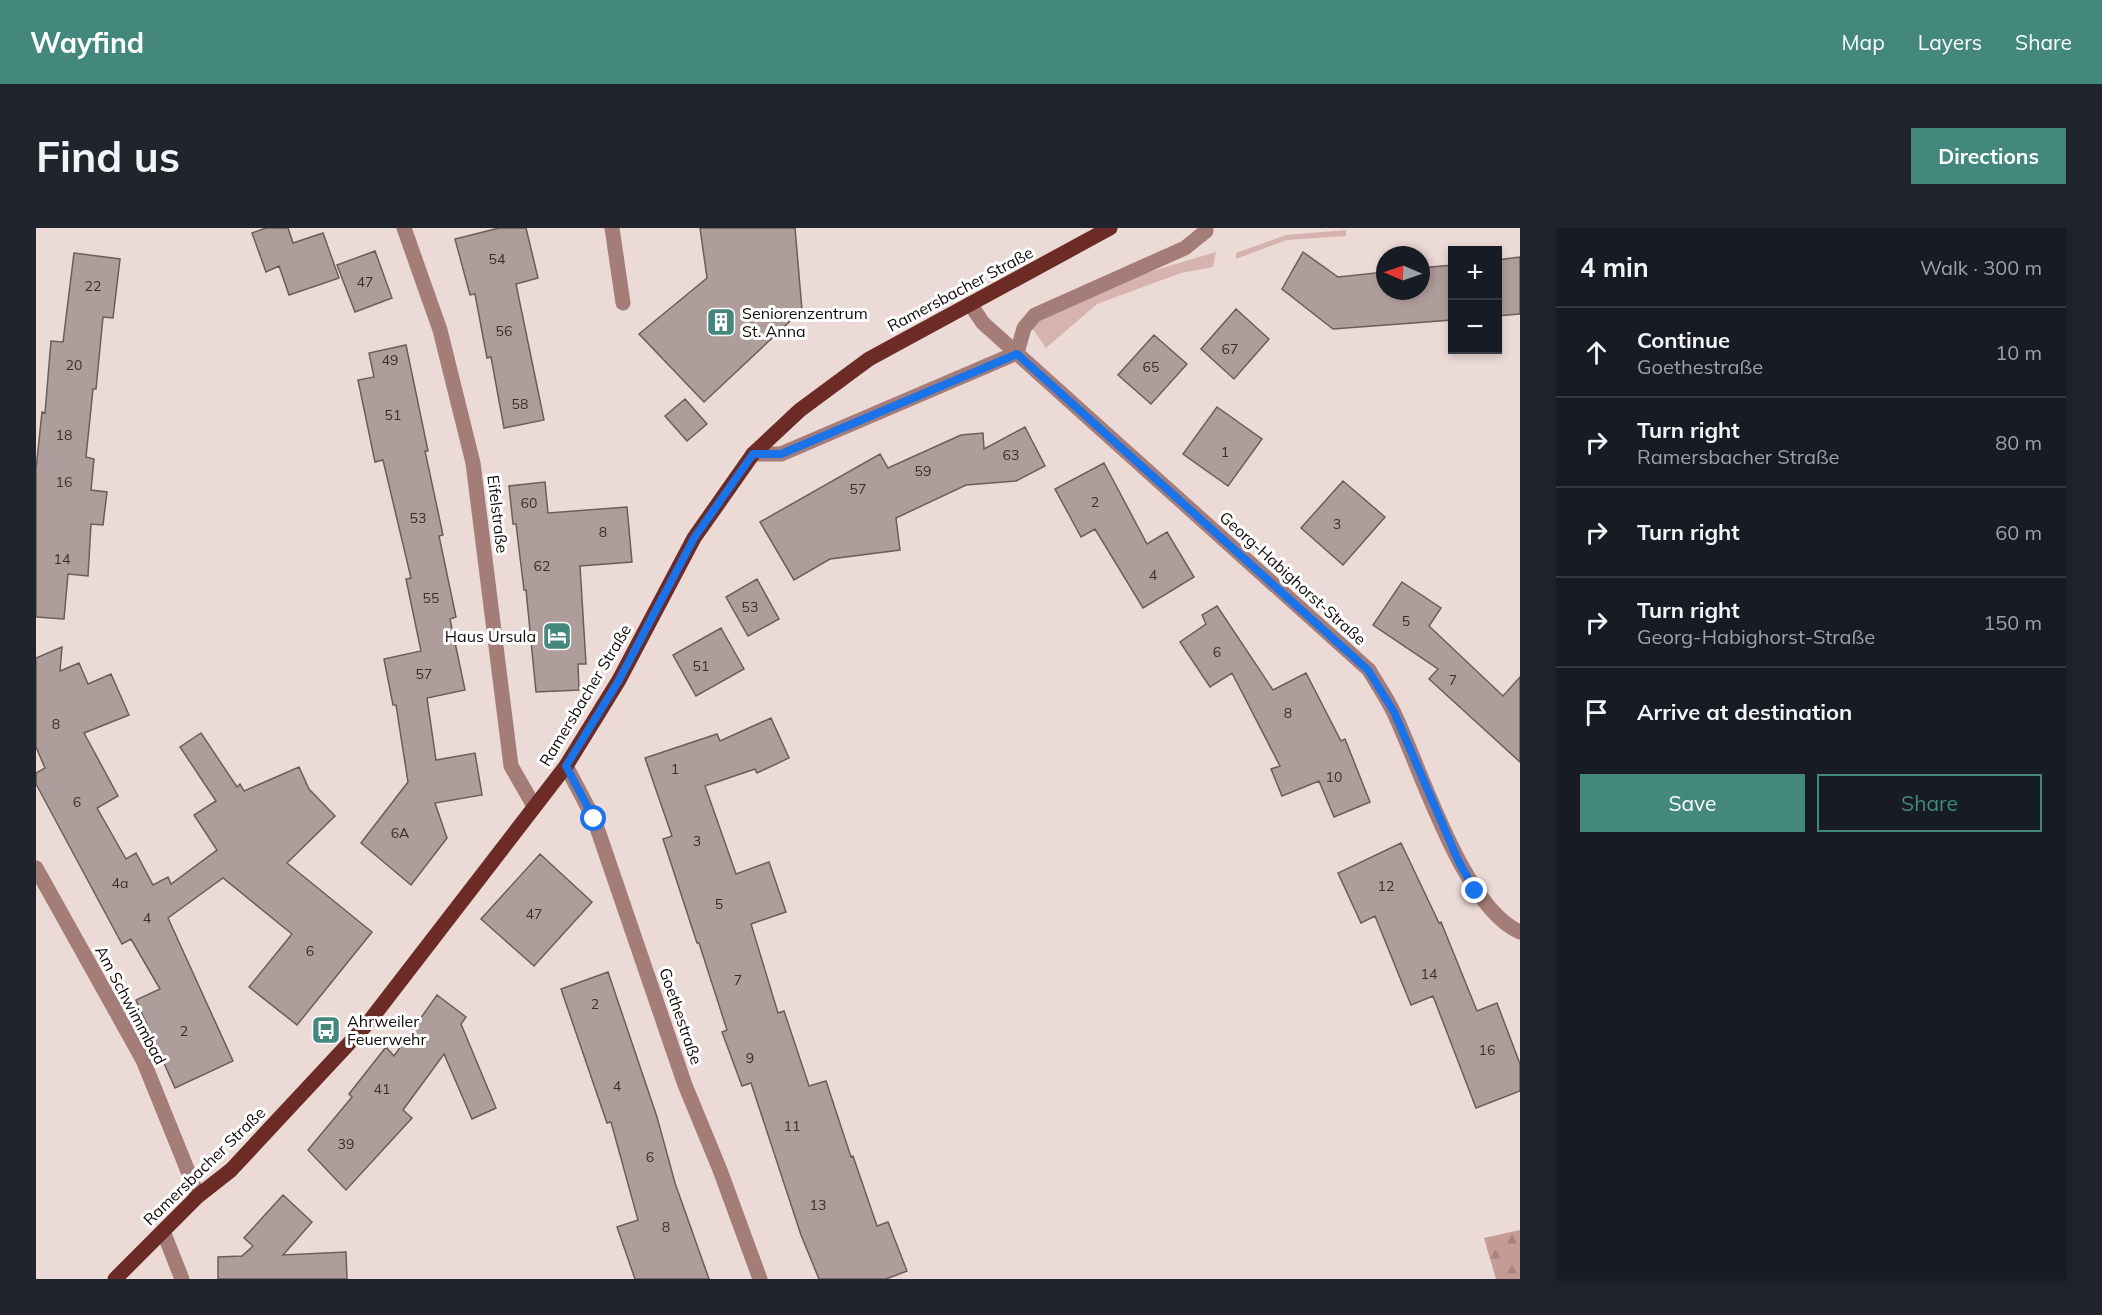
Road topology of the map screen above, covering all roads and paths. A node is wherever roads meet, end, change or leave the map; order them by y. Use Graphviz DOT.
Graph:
graph roads {
  1 [pos="404,228"];
  2 [pos="612,228"];
  3 [pos="1110,228"];
  4 [pos="1206,231"];
  5 [pos="623,303"];
  6 [pos="970,304"];
  7 [pos="1017,354"];
  8 [pos="753,454"];
  9 [pos="566,766"];
  10 [pos="534,806"];
  11 [pos="36,868"];
  12 [pos="1520,932"];
  13 [pos="198,1196"];
  14 [pos="163,1231"];
  15 [pos="115,1279"];
  16 [pos="182,1279"];
  17 [pos="760,1279"];
  1 -- 10 [label="street, Eifelstraße"];
  2 -- 5 [label="street"];
  3 -- 6 [label="main road, Ramersbacher Straße"];
  4 -- 7 [label="street"];
  6 -- 7 [label="street, Georg-Habighorst-Straße"];
  6 -- 8 [label="main road, Ramersbacher Straße"];
  7 -- 8 [label="street"];
  7 -- 12 [label="street, Georg-Habighorst-Straße"];
  8 -- 9 [label="main road, Ramersbacher Straße"];
  9 -- 10 [label="main road, Ramersbacher Straße"];
  9 -- 17 [label="street, Goethestraße"];
  10 -- 13 [label="main road, Ramersbacher Straße"];
  11 -- 13 [label="street, Am Schwimmbad"];
  13 -- 14 [label="main road, Ramersbacher Straße"];
  14 -- 15 [label="main road, Ramersbacher Straße"];
  14 -- 16 [label="street"];
}
